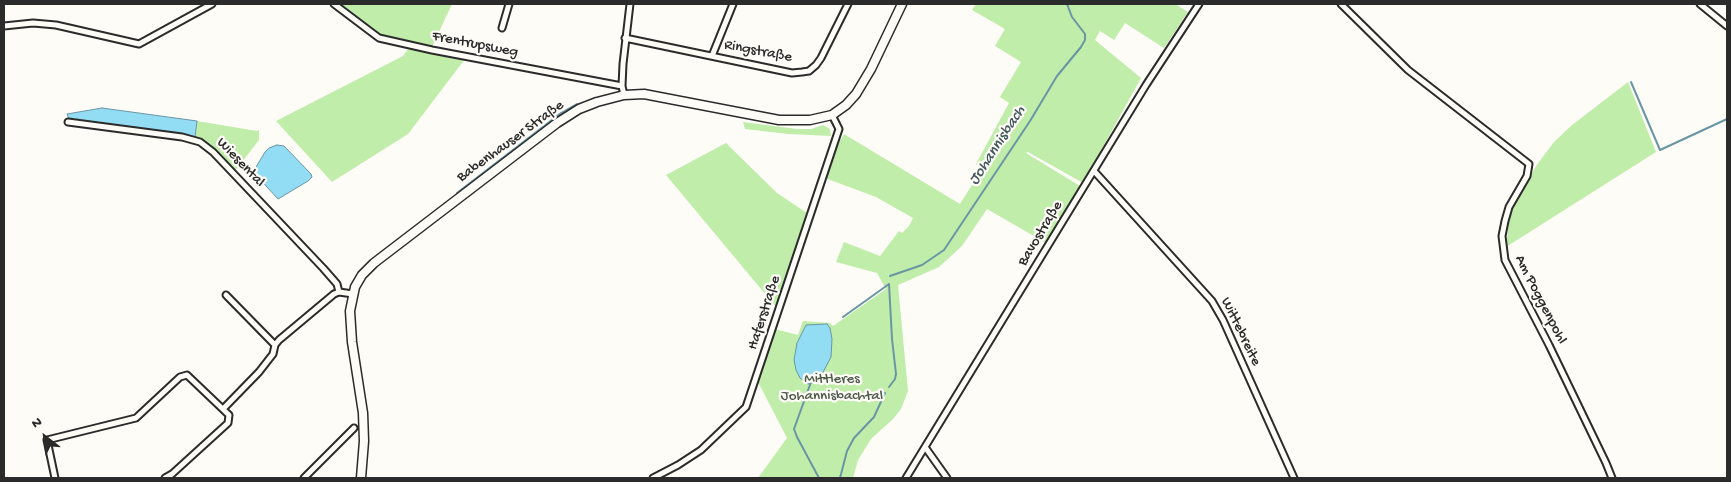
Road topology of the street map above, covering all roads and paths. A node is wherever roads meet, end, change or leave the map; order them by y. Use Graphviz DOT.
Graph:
graph roads {
  1 [pos="212,4"];
  2 [pos="334,4"];
  3 [pos="509,4"];
  4 [pos="630,4"];
  5 [pos="733,4"];
  6 [pos="848,4"];
  7 [pos="902,4"];
  8 [pos="1199,4"];
  9 [pos="1341,4"];
  10 [pos="1700,4"];
  11 [pos="4,26"];
  12 [pos="1727,26"];
  13 [pos="502,28"];
  14 [pos="625,38"];
  15 [pos="712,56"];
  16 [pos="622,86"];
  17 [pos="624,95"];
  18 [pos="832,115"];
  19 [pos="68,122"];
  20 [pos="1094,171"];
  21 [pos="339,292"];
  22 [pos="353,294"];
  23 [pos="226,296"];
  24 [pos="275,345"];
  25 [pos="223,409"];
  26 [pos="354,428"];
  27 [pos="925,447"];
  28 [pos="55,478"];
  29 [pos="165,478"];
  30 [pos="304,478"];
  31 [pos="362,478"];
  32 [pos="652,478"];
  33 [pos="906,478"];
  34 [pos="947,478"];
  35 [pos="1294,478"];
  36 [pos="1612,478"];
  1 -- 11 [label="street"];
  2 -- 16 [label="street, Frentrupsweg"];
  3 -- 13 [label="street"];
  4 -- 14 [label="street"];
  5 -- 15 [label="street"];
  6 -- 15 [label="street, Ringstraße"];
  7 -- 18 [label="main road, Babenhauser Straße"];
  8 -- 20 [label="street, Bavostraße"];
  9 -- 36 [label="street, Am Poggenpohl"];
  10 -- 12 [label="street"];
  14 -- 15 [label="street, Ringstraße"];
  14 -- 16 [label="street"];
  16 -- 17 [label="street"];
  17 -- 18 [label="main road, Babenhauser Straße"];
  17 -- 22 [label="main road, Babenhauser Straße"];
  18 -- 32 [label="street, Haferstraße"];
  19 -- 21 [label="street, Wiesental"];
  20 -- 27 [label="street, Bavostraße"];
  20 -- 35 [label="street, Wittebreite"];
  21 -- 22 [label="street"];
  21 -- 24 [label="street"];
  22 -- 31 [label="main road, Babenhauser Straße"];
  23 -- 24 [label="street"];
  24 -- 25 [label="street"];
  25 -- 28 [label="street"];
  25 -- 29 [label="street"];
  26 -- 30 [label="street"];
  27 -- 33 [label="street, Bavostraße"];
  27 -- 34 [label="street"];
}
